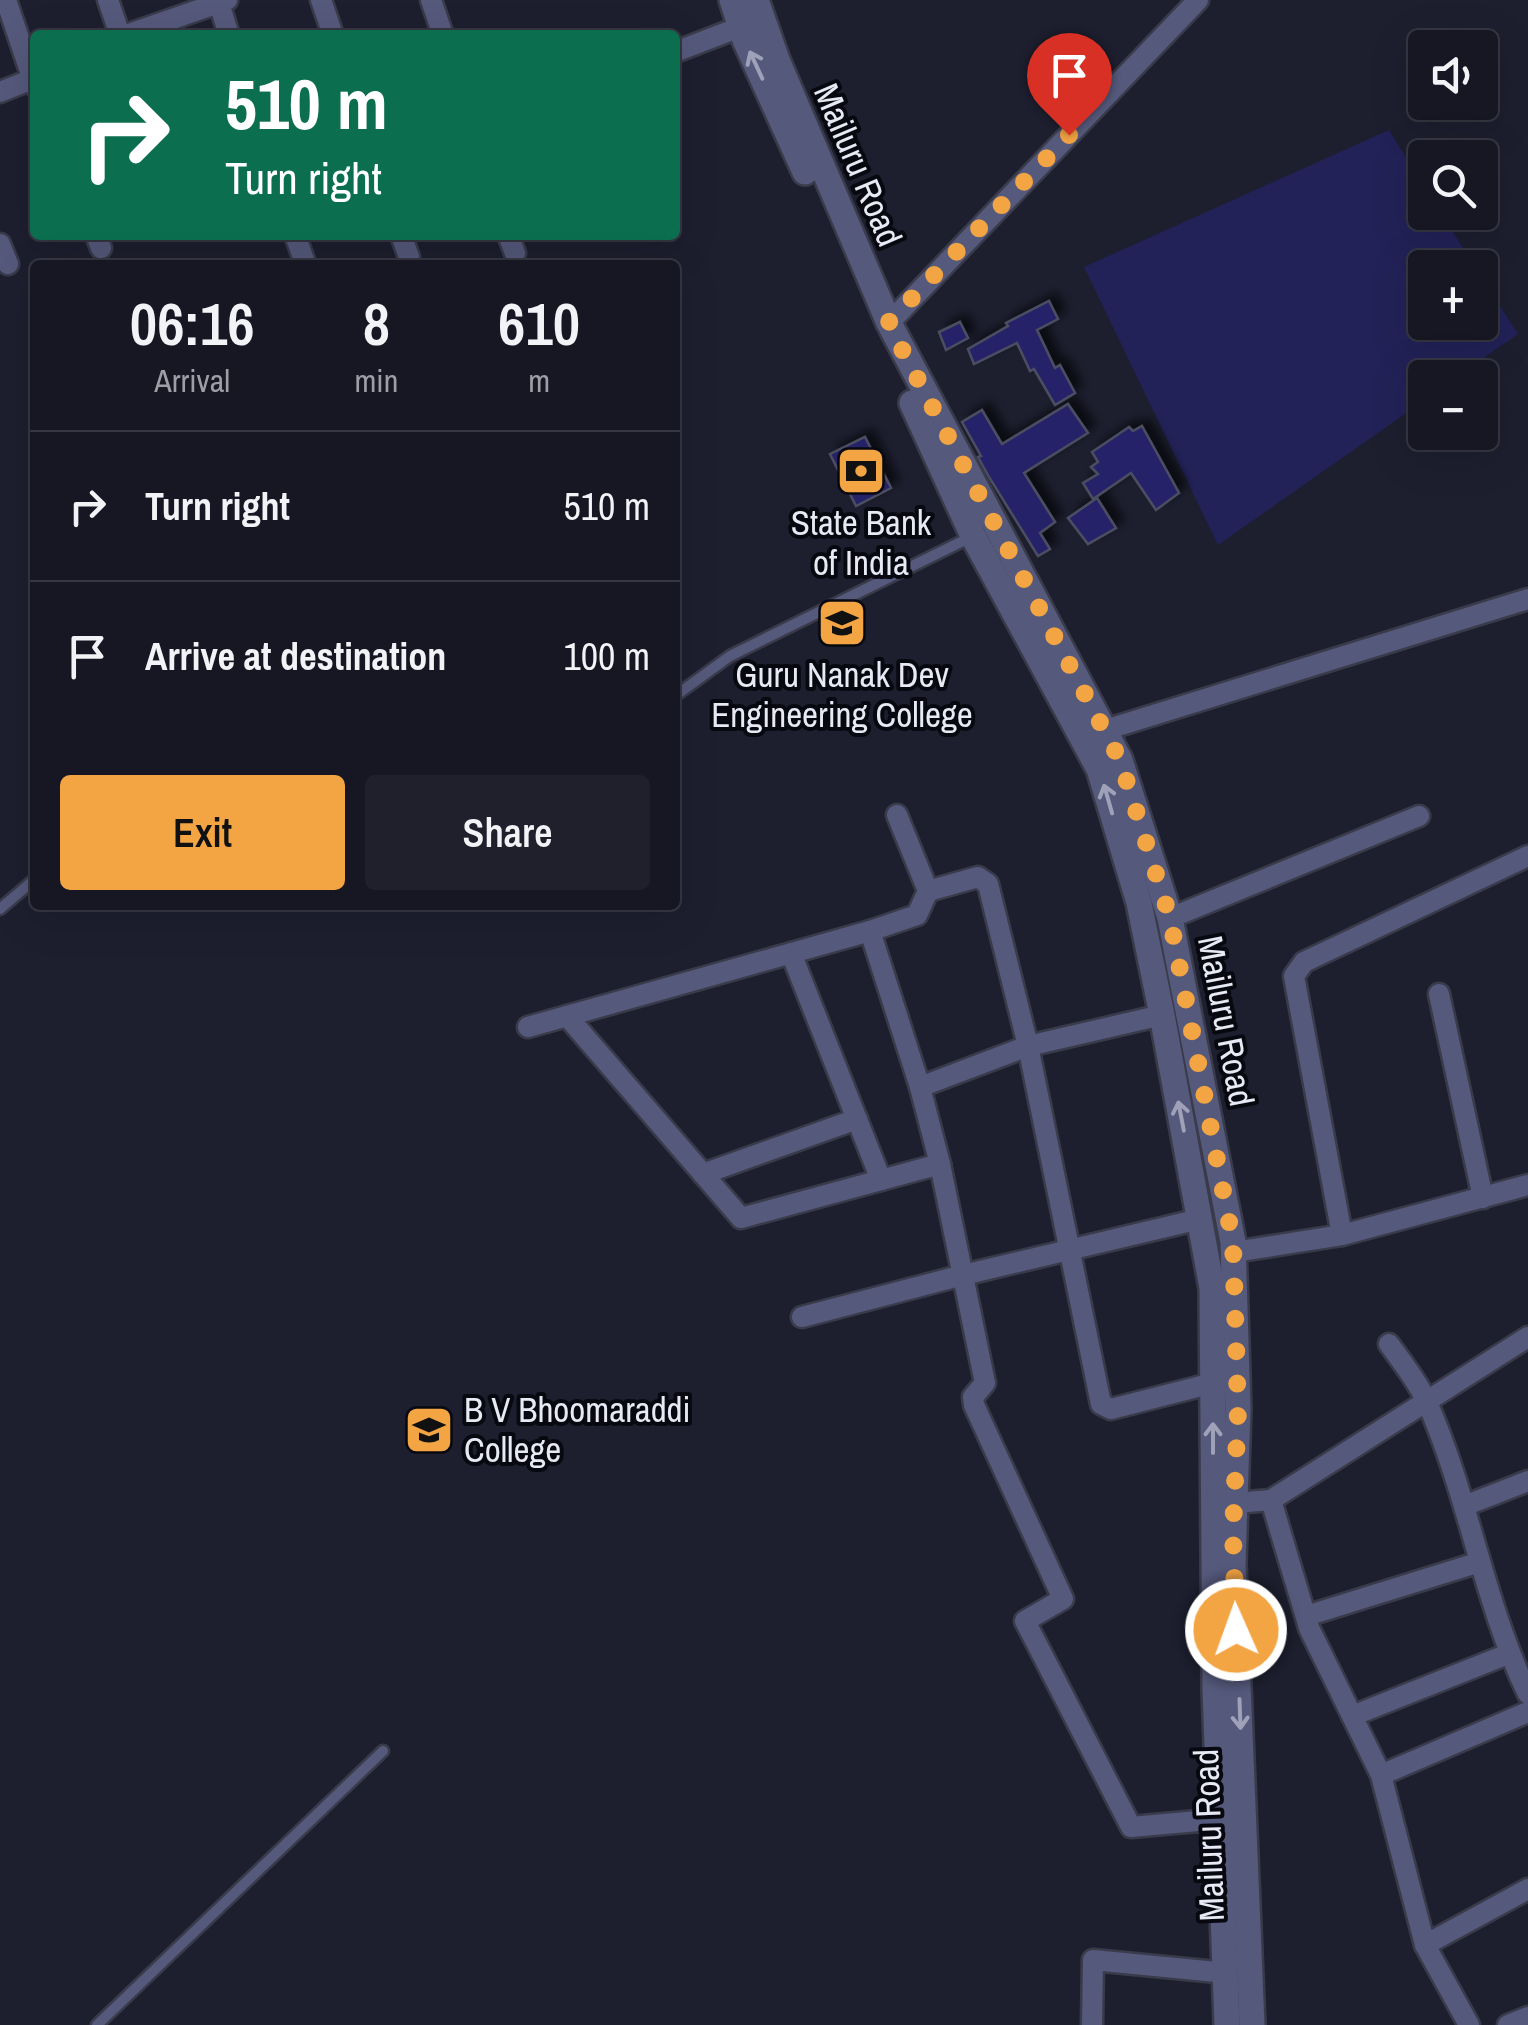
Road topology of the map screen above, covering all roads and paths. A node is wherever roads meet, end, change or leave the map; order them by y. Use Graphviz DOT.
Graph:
graph roads {
  1 [pos="6,0"];
  2 [pos="108,0"];
  3 [pos="321,0"];
  4 [pos="431,0"];
  5 [pos="732,0"];
  6 [pos="756,0"];
  7 [pos="1198,0"];
  8 [pos="221,1"];
  9 [pos="740,27"];
  10 [pos="121,30"];
  11 [pos="137,30"];
  12 [pos="229,30"];
  13 [pos="331,30"];
  14 [pos="441,30"];
  15 [pos="680,50"];
  16 [pos="30,69"];
  17 [pos="30,82"];
  18 [pos="0,92"];
  19 [pos="298,240"];
  20 [pos="404,240"];
  21 [pos="0,244"];
  22 [pos="409,257"];
  23 [pos="304,260"];
  24 [pos="8,264"];
  25 [pos="888,323"];
  26 [pos="983,530"];
  27 [pos="1528,599"];
  28 [pos="680,692"];
  29 [pos="1105,730"];
  30 [pos="897,814"];
  31 [pos="1419,816"];
  32 [pos="1528,856"];
  33 [pos="30,883"];
  34 [pos="928,891"];
  35 [pos="0,909"];
  36 [pos="1170,918"];
  37 [pos="870,931"];
  38 [pos="791,953"];
  39 [pos="1439,994"];
  40 [pos="1162,1015"];
  41 [pos="567,1016"];
  42 [pos="528,1027"];
  43 [pos="1028,1046"];
  44 [pos="920,1087"];
  45 [pos="857,1119"];
  46 [pos="940,1164"];
  47 [pos="703,1174"];
  48 [pos="881,1180"];
  49 [pos="1528,1185"];
  50 [pos="1483,1198"];
  51 [pos="1200,1220"];
  52 [pos="1342,1235"];
  53 [pos="1068,1251"];
  54 [pos="1234,1252"];
  55 [pos="963,1275"];
  56 [pos="802,1317"];
  57 [pos="1528,1337"];
  58 [pos="1389,1344"];
  59 [pos="1212,1383"];
  60 [pos="1426,1399"];
  61 [pos="1528,1481"];
  62 [pos="1271,1500"];
  63 [pos="1235,1504"];
  64 [pos="1464,1506"];
  65 [pos="1480,1562"];
  66 [pos="1306,1616"];
  67 [pos="1508,1654"];
  68 [pos="1528,1694"];
  69 [pos="1528,1712"];
  70 [pos="1352,1716"];
  71 [pos="383,1750"];
  72 [pos="1381,1775"];
  73 [pos="1220,1819"];
  74 [pos="1528,1889"];
  75 [pos="1425,1945"];
  76 [pos="1227,1973"];
  77 [pos="1528,2017"];
  78 [pos="1461,2022"];
  79 [pos="97,2025"];
  80 [pos="1092,2025"];
  81 [pos="1227,2025"];
  82 [pos="1252,2025"];
  83 [pos="1508,2025"];
  1 -- 16 [label="street"];
  2 -- 10 [label="street"];
  3 -- 13 [label="street"];
  4 -- 14 [label="street"];
  5 -- 9 [label="street"];
  6 -- 25 [label="street, Mailuru Road"];
  7 -- 25 [label="street"];
  8 -- 11 [label="street"];
  8 -- 12 [label="street"];
  9 -- 15 [label="street"];
  26 -- 9 [label="street, one-way"];
  17 -- 18 [label="street"];
  19 -- 23 [label="street"];
  20 -- 22 [label="street"];
  21 -- 24 [label="street"];
  25 -- 26 [label="street, Mailuru Road"];
  26 -- 28 [label="lane"];
  26 -- 29 [label="street, Mailuru Road"];
  40 -- 26 [label="street, one-way"];
  27 -- 29 [label="street"];
  29 -- 36 [label="street, Mailuru Road"];
  30 -- 34 [label="street"];
  31 -- 36 [label="street"];
  32 -- 52 [label="street"];
  33 -- 35 [label="lane"];
  34 -- 37 [label="street"];
  34 -- 43 [label="street"];
  36 -- 54 [label="street, Mailuru Road"];
  37 -- 38 [label="street"];
  37 -- 44 [label="street"];
  38 -- 41 [label="street"];
  38 -- 45 [label="street"];
  39 -- 50 [label="street"];
  40 -- 43 [label="street"];
  51 -- 40 [label="street, one-way"];
  41 -- 42 [label="street"];
  41 -- 47 [label="street"];
  43 -- 44 [label="street"];
  43 -- 53 [label="street"];
  44 -- 46 [label="street"];
  45 -- 47 [label="street"];
  45 -- 48 [label="street"];
  46 -- 48 [label="street"];
  46 -- 55 [label="street"];
  47 -- 48 [label="street"];
  49 -- 50 [label="street"];
  50 -- 52 [label="street"];
  51 -- 53 [label="street"];
  51 -- 59 [label="street"];
  52 -- 54 [label="street"];
  53 -- 55 [label="street"];
  53 -- 59 [label="street"];
  54 -- 63 [label="street, Mailuru Road"];
  55 -- 56 [label="street"];
  55 -- 73 [label="street"];
  57 -- 60 [label="street"];
  58 -- 60 [label="street"];
  73 -- 59 [label="street, one-way"];
  60 -- 62 [label="street"];
  60 -- 64 [label="street"];
  61 -- 64 [label="street"];
  62 -- 63 [label="street"];
  62 -- 66 [label="street"];
  63 -- 82 [label="street, Mailuru Road, one-way"];
  64 -- 65 [label="street"];
  65 -- 66 [label="street"];
  65 -- 67 [label="street"];
  66 -- 70 [label="street"];
  67 -- 68 [label="street"];
  67 -- 70 [label="street"];
  69 -- 72 [label="street"];
  70 -- 72 [label="street"];
  71 -- 79 [label="lane"];
  72 -- 75 [label="street"];
  73 -- 76 [label="street"];
  74 -- 75 [label="street"];
  75 -- 78 [label="street"];
  76 -- 80 [label="street"];
  76 -- 81 [label="street"];
  77 -- 83 [label="street"];
}
